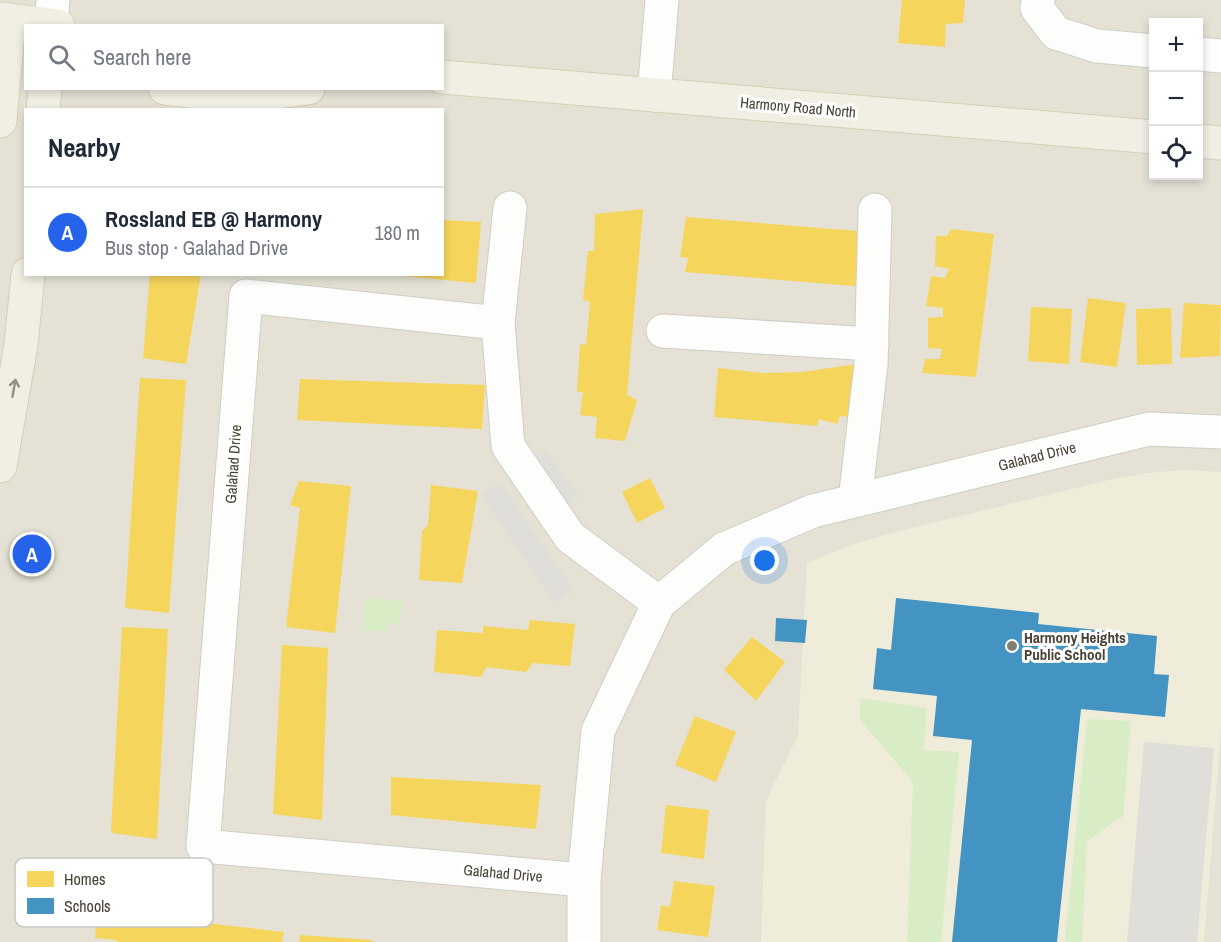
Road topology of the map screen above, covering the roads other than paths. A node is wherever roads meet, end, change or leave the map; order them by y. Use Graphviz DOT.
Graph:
graph roads {
  1 [pos="53,0"];
  2 [pos="662,0"];
  3 [pos="1038,0"];
  4 [pos="7,13"];
  5 [pos="47,24"];
  6 [pos="51,24"];
  7 [pos="1149,51"];
  8 [pos="1203,54"];
  9 [pos="1221,56"];
  10 [pos="10,71"];
  11 [pos="444,77"];
  12 [pos="45,90"];
  13 [pos="181,90"];
  14 [pos="292,90"];
  15 [pos="654,95"];
  16 [pos="43,108"];
  17 [pos="0,121"];
  18 [pos="1149,138"];
  19 [pos="1203,141"];
  20 [pos="1221,143"];
  21 [pos="510,208"];
  22 [pos="875,210"];
  23 [pos="28,276"];
  24 [pos="498,323"];
  25 [pos="663,331"];
  26 [pos="872,344"];
  27 [pos="1221,432"];
  28 [pos="0,466"];
  29 [pos="855,500"];
  30 [pos="659,603"];
  31 [pos="584,880"];
  32 [pos="584,942"];
  1 -- 6 [label="street"];
  2 -- 15 [label="street"];
  3 -- 7 [label="street"];
  4 -- 5 [label="main road"];
  4 -- 10 [label="main road"];
  8 -- 9 [label="street"];
  10 -- 17 [label="main road"];
  11 -- 15 [label="main road, Harmony Road North"];
  12 -- 16 [label="main road"];
  13 -- 14 [label="main road"];
  15 -- 18 [label="main road, Harmony Road North"];
  19 -- 20 [label="main road"];
  21 -- 24 [label="street"];
  22 -- 26 [label="street"];
  28 -- 23 [label="main road, one-way"];
  24 -- 30 [label="street"];
  24 -- 31 [label="street, Galahad Drive"];
  25 -- 26 [label="street"];
  26 -- 29 [label="street"];
  27 -- 29 [label="street, Galahad Drive"];
  29 -- 30 [label="street, Galahad Drive"];
  30 -- 31 [label="street, Galahad Drive"];
  31 -- 32 [label="street, Galahad Drive"];
}
